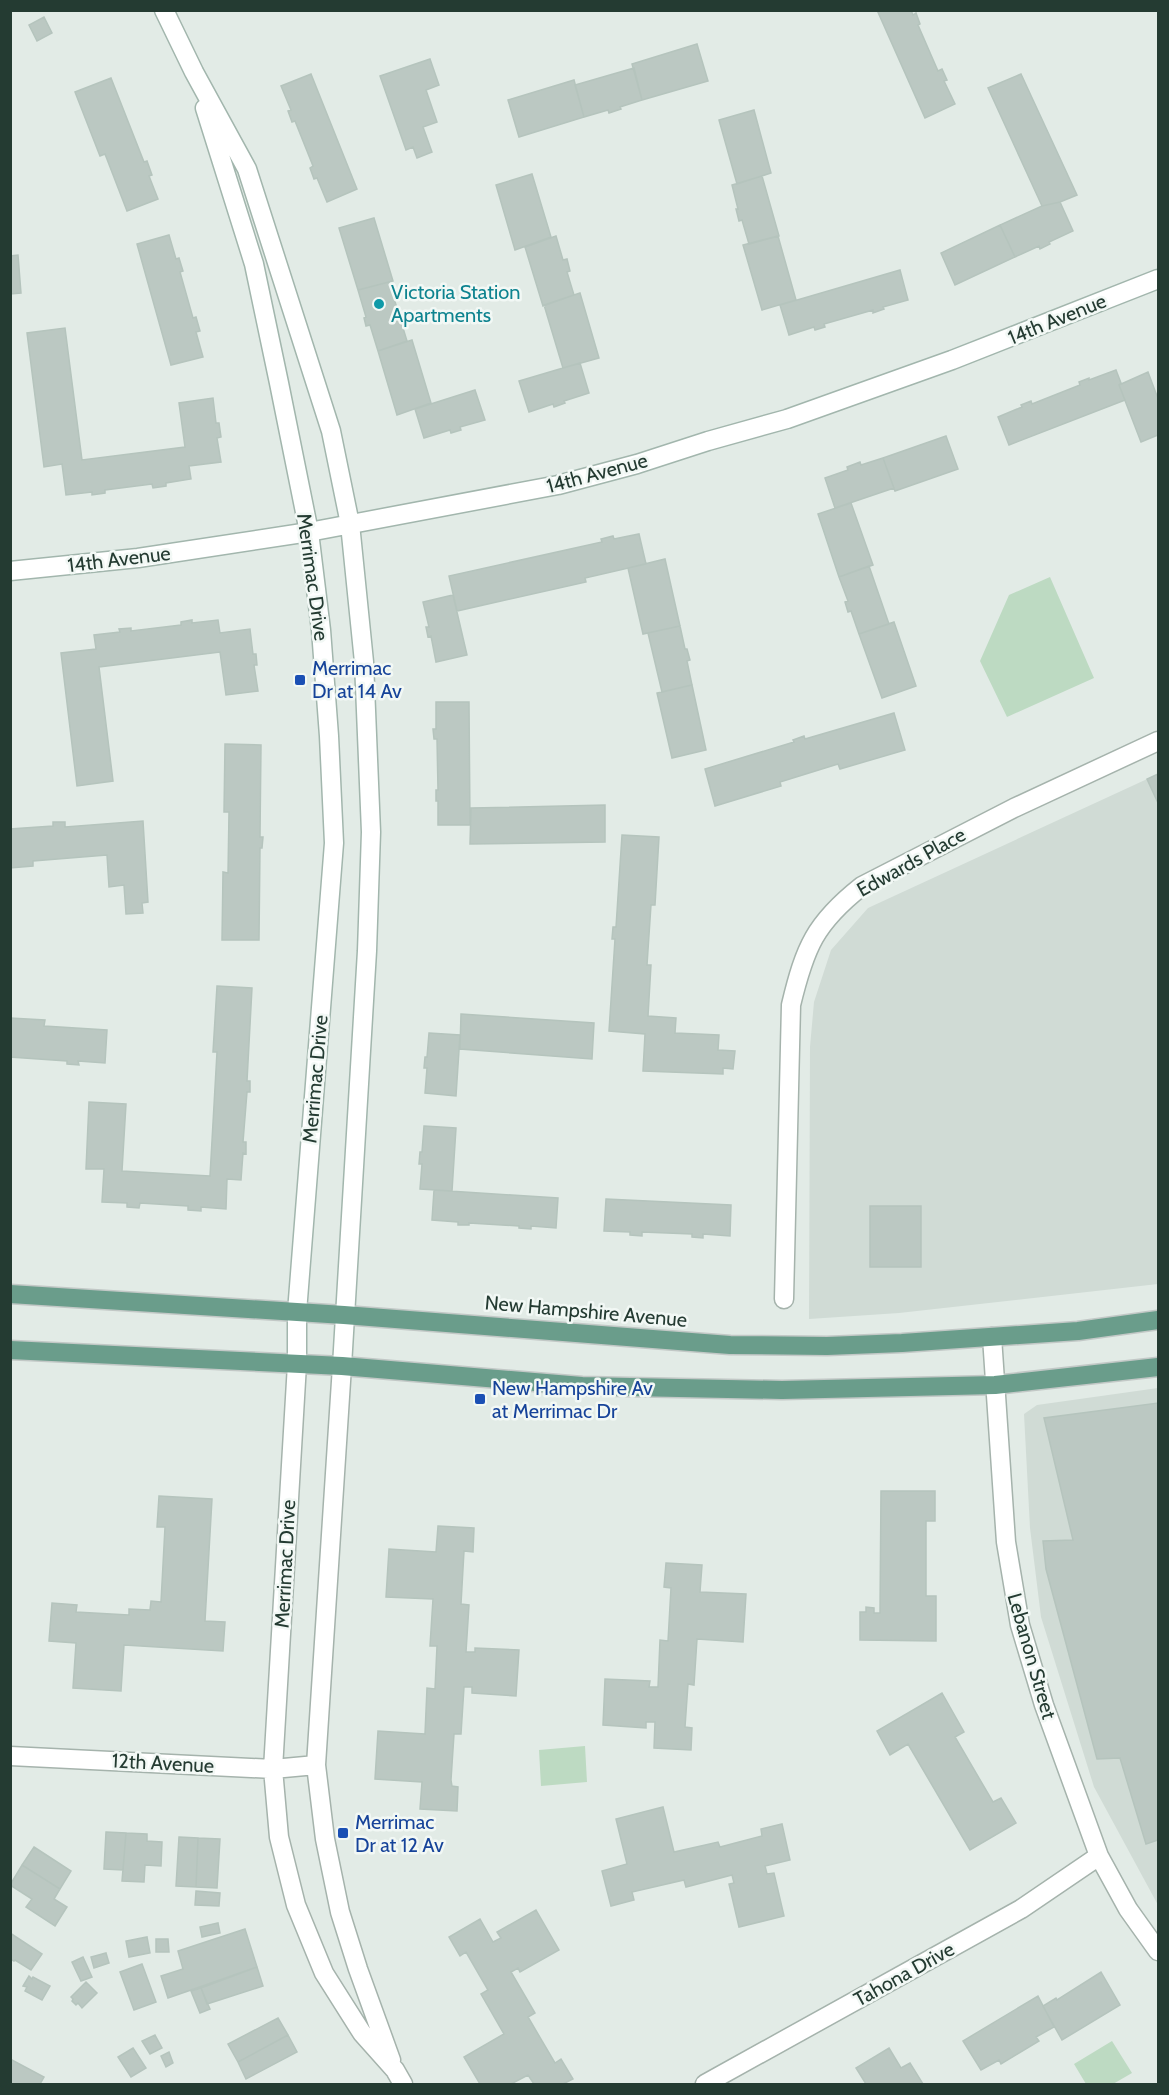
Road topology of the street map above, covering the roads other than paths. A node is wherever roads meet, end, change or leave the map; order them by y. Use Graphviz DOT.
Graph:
graph roads {
  1 [pos="164,10"];
  2 [pos="194,72"];
  3 [pos="1158,279"];
  4 [pos="350,524"];
  5 [pos="309,532"];
  6 [pos="10,571"];
  7 [pos="1158,741"];
  8 [pos="10,1294"];
  9 [pos="784,1299"];
  10 [pos="297,1312"];
  11 [pos="344,1315"];
  12 [pos="1158,1320"];
  13 [pos="992,1337"];
  14 [pos="10,1350"];
  15 [pos="297,1364"];
  16 [pos="342,1366"];
  17 [pos="1158,1367"];
  18 [pos="995,1385"];
  19 [pos="11,1756"];
  20 [pos="316,1765"];
  21 [pos="273,1769"];
  22 [pos="1099,1856"];
  23 [pos="1158,1951"];
  24 [pos="399,2077"];
  25 [pos="705,2085"];
  1 -- 2 [label="street, Merrimac Drive"];
  2 -- 4 [label="street, Merrimac Drive"];
  2 -- 5 [label="street, Merrimac Drive"];
  3 -- 4 [label="street, 14th Avenue"];
  4 -- 5 [label="street, 14th Avenue"];
  4 -- 11 [label="street, Merrimac Drive"];
  5 -- 6 [label="street, 14th Avenue"];
  5 -- 10 [label="street, Merrimac Drive"];
  7 -- 9 [label="street, Edwards Place"];
  8 -- 10 [label="main road, New Hampshire Avenue"];
  10 -- 11 [label="main road, New Hampshire Avenue"];
  10 -- 15 [label="street, Merrimac Drive"];
  11 -- 13 [label="main road, New Hampshire Avenue"];
  11 -- 16 [label="street, Merrimac Drive"];
  12 -- 13 [label="main road, New Hampshire Avenue"];
  13 -- 18 [label="street, Lebanon Street"];
  14 -- 15 [label="main road"];
  15 -- 16 [label="main road"];
  15 -- 21 [label="street, Merrimac Drive"];
  16 -- 18 [label="main road"];
  16 -- 20 [label="street, Merrimac Drive"];
  17 -- 18 [label="main road"];
  18 -- 22 [label="street, Lebanon Street"];
  19 -- 21 [label="street, 12th Avenue"];
  20 -- 21 [label="street, 12th Avenue"];
  20 -- 24 [label="street, Merrimac Drive"];
  21 -- 24 [label="street, Merrimac Drive"];
  22 -- 23 [label="street, Lebanon Street"];
  22 -- 25 [label="street, Tahona Drive"];
}
